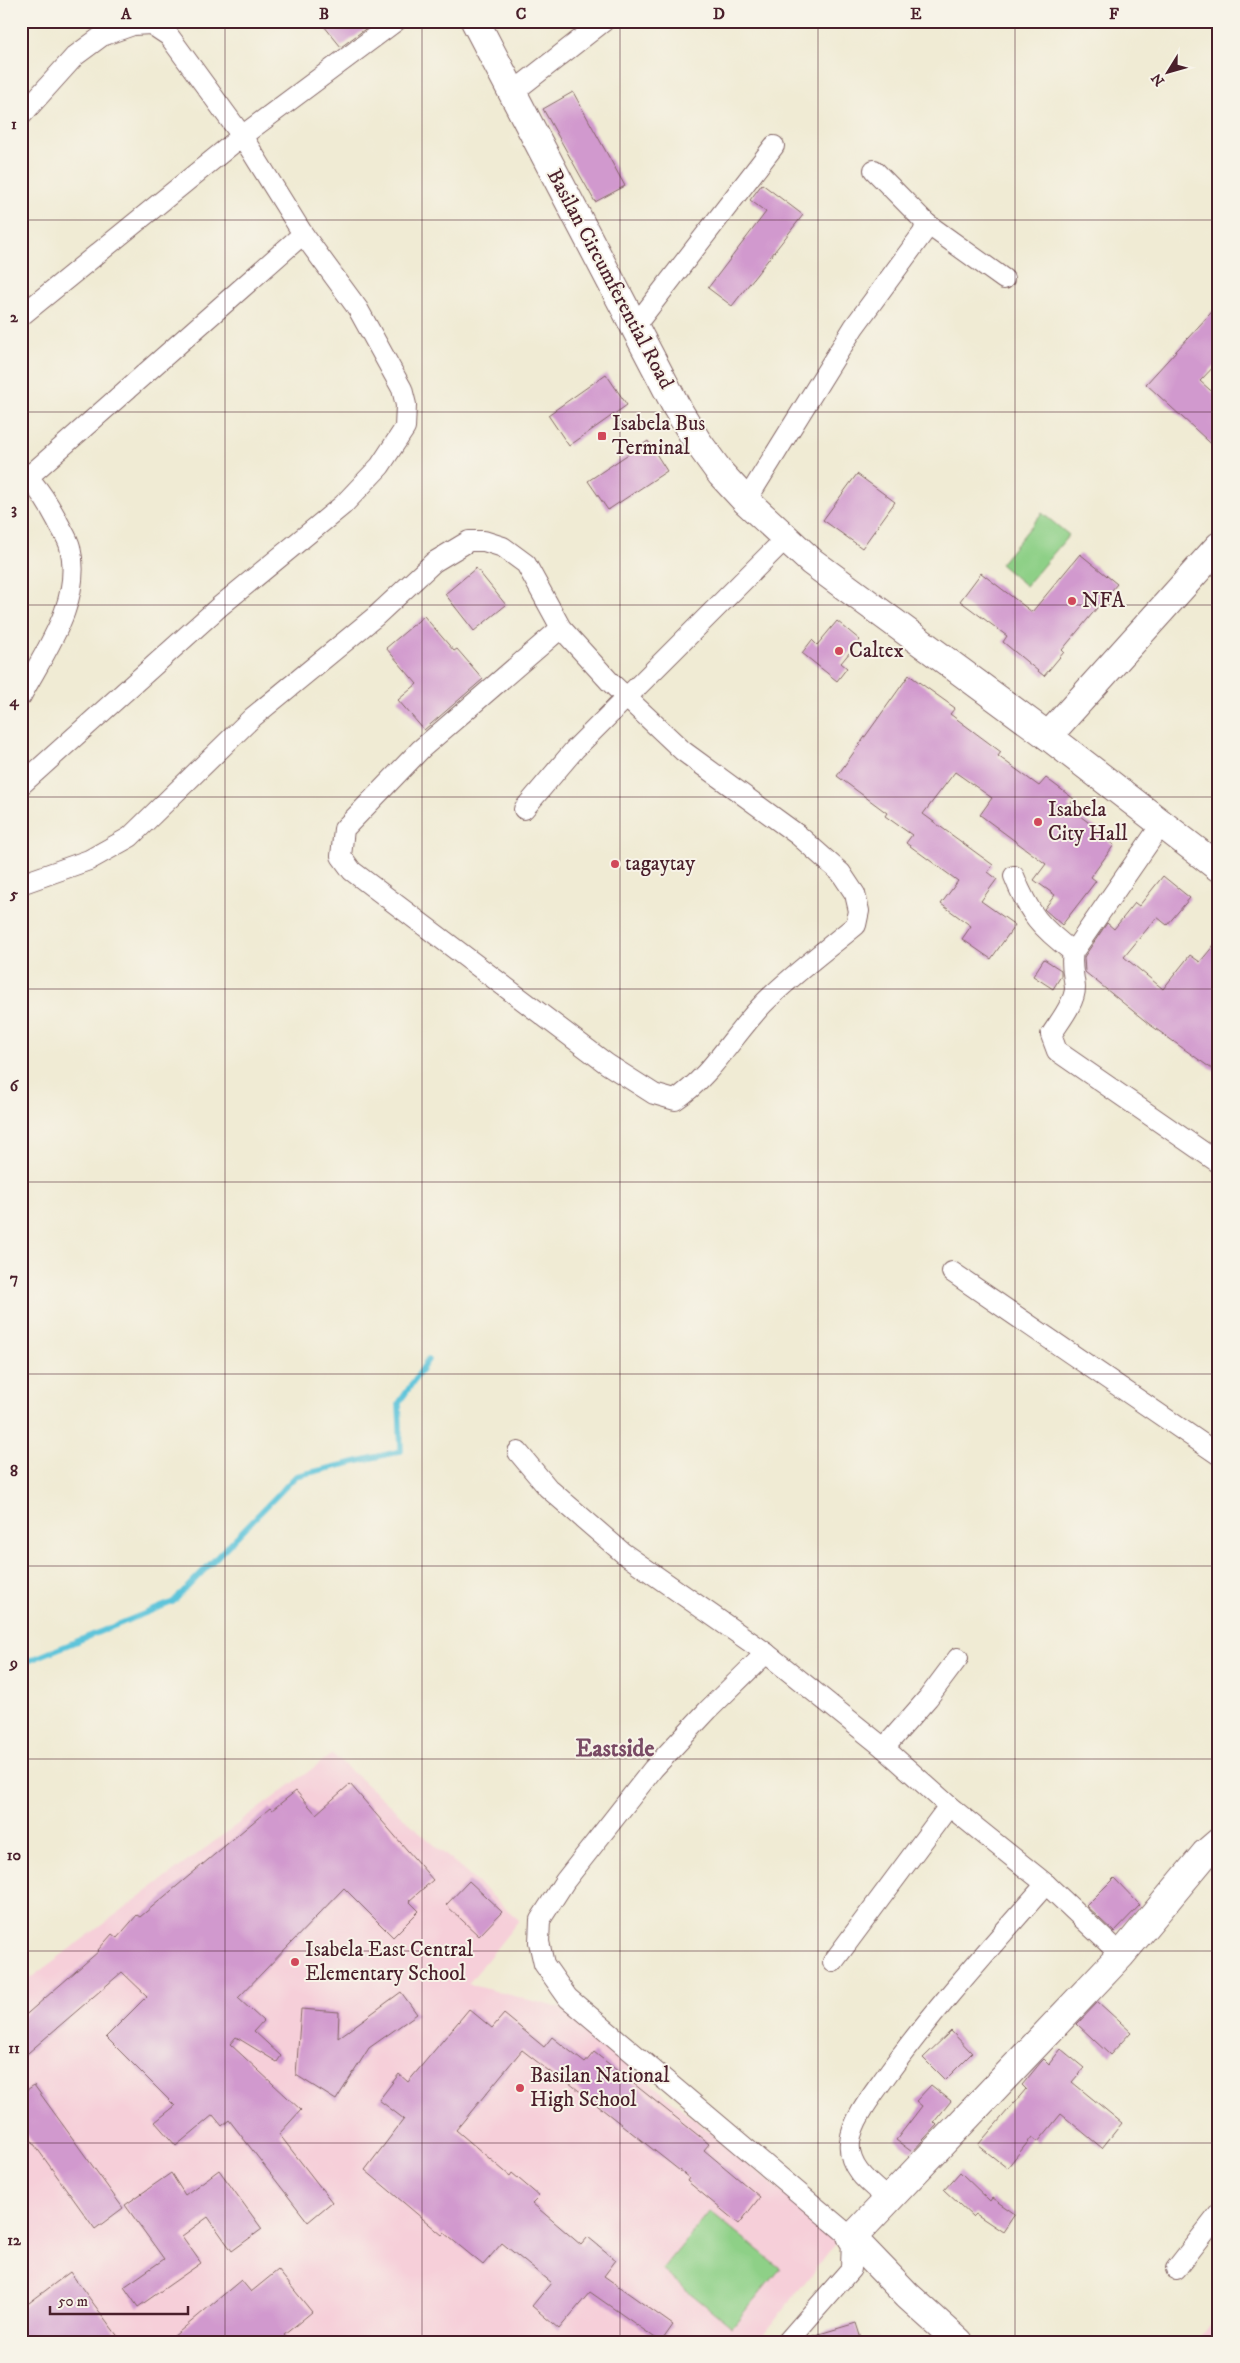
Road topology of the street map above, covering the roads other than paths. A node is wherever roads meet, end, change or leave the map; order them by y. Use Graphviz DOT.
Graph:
graph roads {
  1 [pos="396,21"];
  2 [pos="475,21"];
  3 [pos="604,21"];
  4 [pos="512,93"];
  5 [pos="21,116"];
  6 [pos="242,136"];
  7 [pos="774,146"];
  8 [pos="874,170"];
  9 [pos="926,224"];
  10 [pos="303,234"];
  11 [pos="1004,279"];
  12 [pos="21,316"];
  13 [pos="635,326"];
  14 [pos="25,474"];
  15 [pos="746,501"];
  16 [pos="786,538"];
  17 [pos="1219,546"];
  18 [pos="561,628"];
  19 [pos="21,696"];
  20 [pos="627,697"];
  21 [pos="1048,736"];
  22 [pos="21,785"];
  23 [pos="524,809"];
  24 [pos="1161,825"];
  25 [pos="1219,868"];
  26 [pos="1014,876"];
  27 [pos="21,884"];
  28 [pos="1073,952"];
  29 [pos="1219,1162"];
  30 [pos="952,1272"];
  31 [pos="518,1452"];
  32 [pos="1219,1456"];
  33 [pos="766,1653"];
  34 [pos="958,1658"];
  35 [pos="884,1748"];
  36 [pos="949,1806"];
  37 [pos="1214,1854"];
  38 [pos="1046,1884"];
  39 [pos="1121,1955"];
  40 [pos="833,1962"];
  41 [pos="888,2199"];
  42 [pos="1219,2214"];
  43 [pos="852,2238"];
  44 [pos="1176,2269"];
  45 [pos="787,2342"];
  46 [pos="959,2342"];
  1 -- 6 [label="street"];
  2 -- 4 [label="main road, Basilan Circumferential Road"];
  3 -- 4 [label="street"];
  4 -- 13 [label="main road, Basilan Circumferential Road"];
  5 -- 6 [label="street"];
  6 -- 10 [label="street"];
  6 -- 12 [label="street"];
  7 -- 13 [label="street"];
  8 -- 9 [label="street"];
  9 -- 11 [label="street"];
  9 -- 15 [label="street"];
  10 -- 14 [label="street"];
  10 -- 22 [label="street"];
  13 -- 15 [label="main road, Basilan Circumferential Road"];
  14 -- 19 [label="street"];
  15 -- 16 [label="main road, Basilan Circumferential Road"];
  16 -- 20 [label="street"];
  16 -- 21 [label="main road, Basilan Circumferential Road"];
  17 -- 21 [label="main road"];
  18 -- 20 [label="street"];
  18 -- 20 [label="street"];
  18 -- 27 [label="street"];
  20 -- 23 [label="street"];
  21 -- 24 [label="main road, Basilan Circumferential Road"];
  24 -- 25 [label="main road, Basilan Circumferential Road"];
  24 -- 28 [label="street"];
  26 -- 28 [label="street"];
  28 -- 29 [label="street"];
  30 -- 32 [label="street"];
  31 -- 33 [label="street"];
  33 -- 35 [label="street"];
  33 -- 43 [label="street"];
  34 -- 35 [label="street"];
  35 -- 36 [label="street"];
  36 -- 38 [label="street"];
  36 -- 40 [label="street"];
  37 -- 39 [label="main road"];
  38 -- 39 [label="street"];
  38 -- 41 [label="street"];
  39 -- 41 [label="main road"];
  41 -- 43 [label="main road"];
  42 -- 44 [label="street"];
  43 -- 45 [label="street"];
  43 -- 46 [label="main road"];
}
